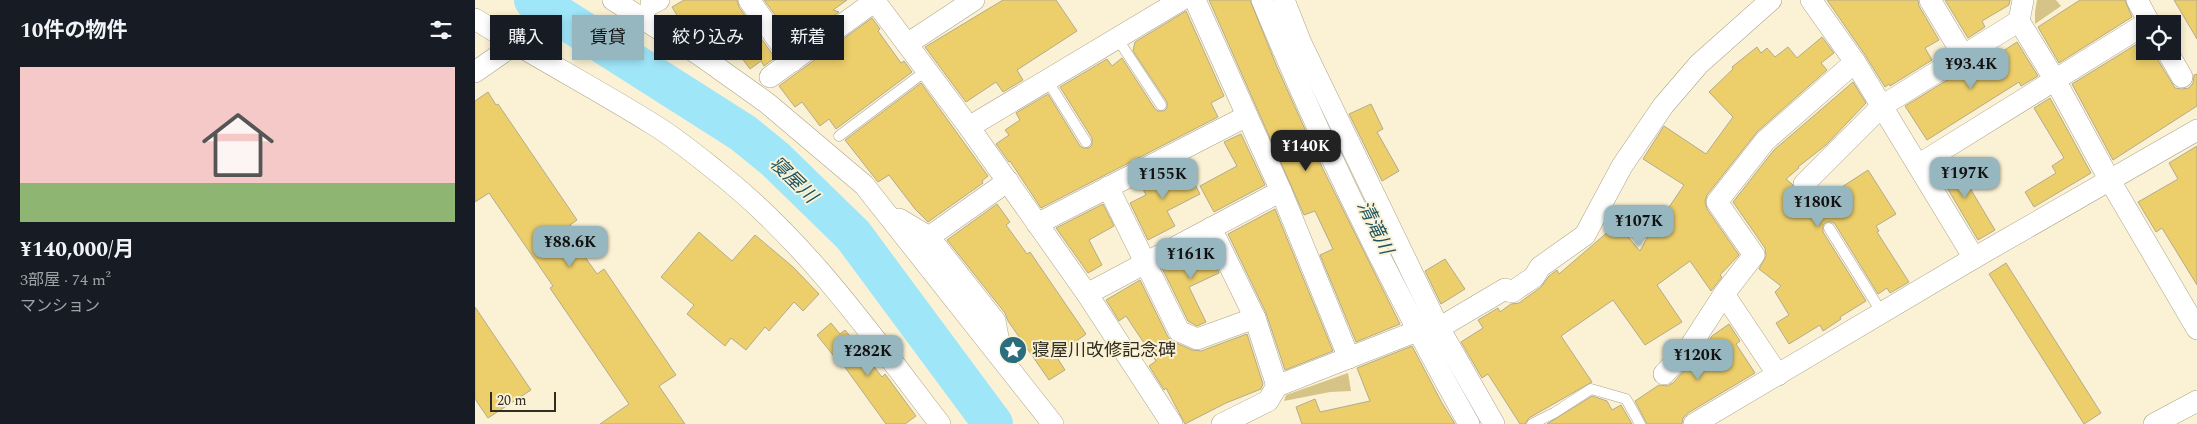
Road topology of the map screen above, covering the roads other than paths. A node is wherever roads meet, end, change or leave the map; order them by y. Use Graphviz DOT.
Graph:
graph roads {
  1 [pos="613,0"];
  2 [pos="749,0"];
  3 [pos="875,0"];
  4 [pos="974,0"];
  5 [pos="1181,0"];
  6 [pos="1195,0"];
  7 [pos="1262,0"];
  8 [pos="1284,0"];
  9 [pos="1771,0"];
  10 [pos="1811,0"];
  11 [pos="1930,0"];
  12 [pos="2023,0"];
  13 [pos="2137,0"];
  14 [pos="2144,15"];
  15 [pos="475,18"];
  16 [pos="2019,21"];
  17 [pos="844,23"];
  18 [pos="490,28"];
  19 [pos="2136,30"];
  20 [pos="772,31"];
  21 [pos="1117,38"];
  22 [pos="907,44"];
  23 [pos="1963,55"];
  24 [pos="492,60"];
  25 [pos="543,60"];
  26 [pos="793,60"];
  27 [pos="2172,60"];
  28 [pos="1855,62"];
  29 [pos="927,70"];
  30 [pos="475,72"];
  31 [pos="770,77"];
  32 [pos="2182,77"];
  33 [pos="1047,80"];
  34 [pos="2055,80"];
  35 [pos="1161,105"];
  36 [pos="1882,106"];
  37 [pos="1247,116"];
  38 [pos="969,127"];
  39 [pos="2197,131"];
  40 [pos="839,136"];
  41 [pos="1086,142"];
  42 [pos="1918,165"];
  43 [pos="2109,179"];
  44 [pos="1008,181"];
  45 [pos="1804,184"];
  46 [pos="1108,187"];
  47 [pos="1281,191"];
  48 [pos="888,213"];
  49 [pos="1037,224"];
  50 [pos="1211,228"];
  51 [pos="1829,228"];
  52 [pos="929,237"];
  53 [pos="1974,258"];
  54 [pos="1145,263"];
  55 [pos="1087,294"];
  56 [pos="1724,294"];
  57 [pos="1882,313"];
  58 [pos="1255,318"];
  59 [pos="1439,328"];
  60 [pos="2197,329"];
  61 [pos="1417,332"];
  62 [pos="1349,358"];
  63 [pos="1003,359"];
  64 [pos="1664,374"];
  65 [pos="1778,375"];
  66 [pos="1277,386"];
  67 [pos="2197,401"];
  68 [pos="940,424"];
  69 [pos="1053,424"];
  70 [pos="1173,424"];
  71 [pos="1223,424"];
  72 [pos="1469,424"];
  73 [pos="1494,424"];
  74 [pos="1532,424"];
  75 [pos="1640,424"];
  76 [pos="1695,424"];
  77 [pos="2154,424"];
  1 -- 48 [label="street"];
  2 -- 20 [label="street"];
  3 -- 17 [label="street"];
  3 -- 22 [label="street"];
  4 -- 22 [label="street"];
  5 -- 21 [label="street"];
  6 -- 37 [label="street"];
  7 -- 61 [label="street"];
  8 -- 59 [label="street"];
  9 -- 59 [label="street"];
  10 -- 28 [label="street"];
  11 -- 23 [label="street"];
  12 -- 16 [label="street"];
  13 -- 14 [label="street"];
  15 -- 18 [label="street"];
  16 -- 23 [label="street"];
  16 -- 34 [label="street"];
  19 -- 34 [label="street"];
  21 -- 33 [label="street"];
  21 -- 35 [label="lane"];
  22 -- 29 [label="street"];
  23 -- 36 [label="street"];
  24 -- 30 [label="street"];
  25 -- 68 [label="street"];
  26 -- 31 [label="street"];
  27 -- 32 [label="street"];
  28 -- 36 [label="street"];
  28 -- 56 [label="street"];
  29 -- 38 [label="street"];
  29 -- 40 [label="lane"];
  33 -- 38 [label="street"];
  33 -- 41 [label="lane"];
  34 -- 42 [label="street"];
  34 -- 43 [label="street"];
  36 -- 42 [label="street"];
  36 -- 45 [label="street"];
  37 -- 46 [label="street"];
  37 -- 47 [label="street"];
  38 -- 44 [label="street"];
  39 -- 43 [label="street"];
  42 -- 53 [label="street"];
  43 -- 53 [label="street"];
  43 -- 60 [label="street"];
  44 -- 49 [label="street"];
  44 -- 52 [label="street"];
  46 -- 49 [label="street"];
  46 -- 54 [label="street"];
  47 -- 50 [label="street"];
  47 -- 62 [label="street"];
  48 -- 52 [label="street"];
  48 -- 63 [label="street"];
  49 -- 55 [label="street"];
  50 -- 54 [label="street"];
  50 -- 58 [label="street"];
  51 -- 57 [label="lane"];
  52 -- 63 [label="street"];
  53 -- 57 [label="street"];
  54 -- 55 [label="street"];
  54 -- 58 [label="street"];
  55 -- 70 [label="street"];
  56 -- 64 [label="street"];
  56 -- 65 [label="street"];
  57 -- 65 [label="street"];
  58 -- 66 [label="street"];
  59 -- 73 [label="street"];
  61 -- 62 [label="street"];
  61 -- 72 [label="street"];
  62 -- 66 [label="street"];
  63 -- 69 [label="street"];
  65 -- 76 [label="street"];
  66 -- 71 [label="street"];
  67 -- 77 [label="street"];
  74 -- 75 [label="lane"];
}
